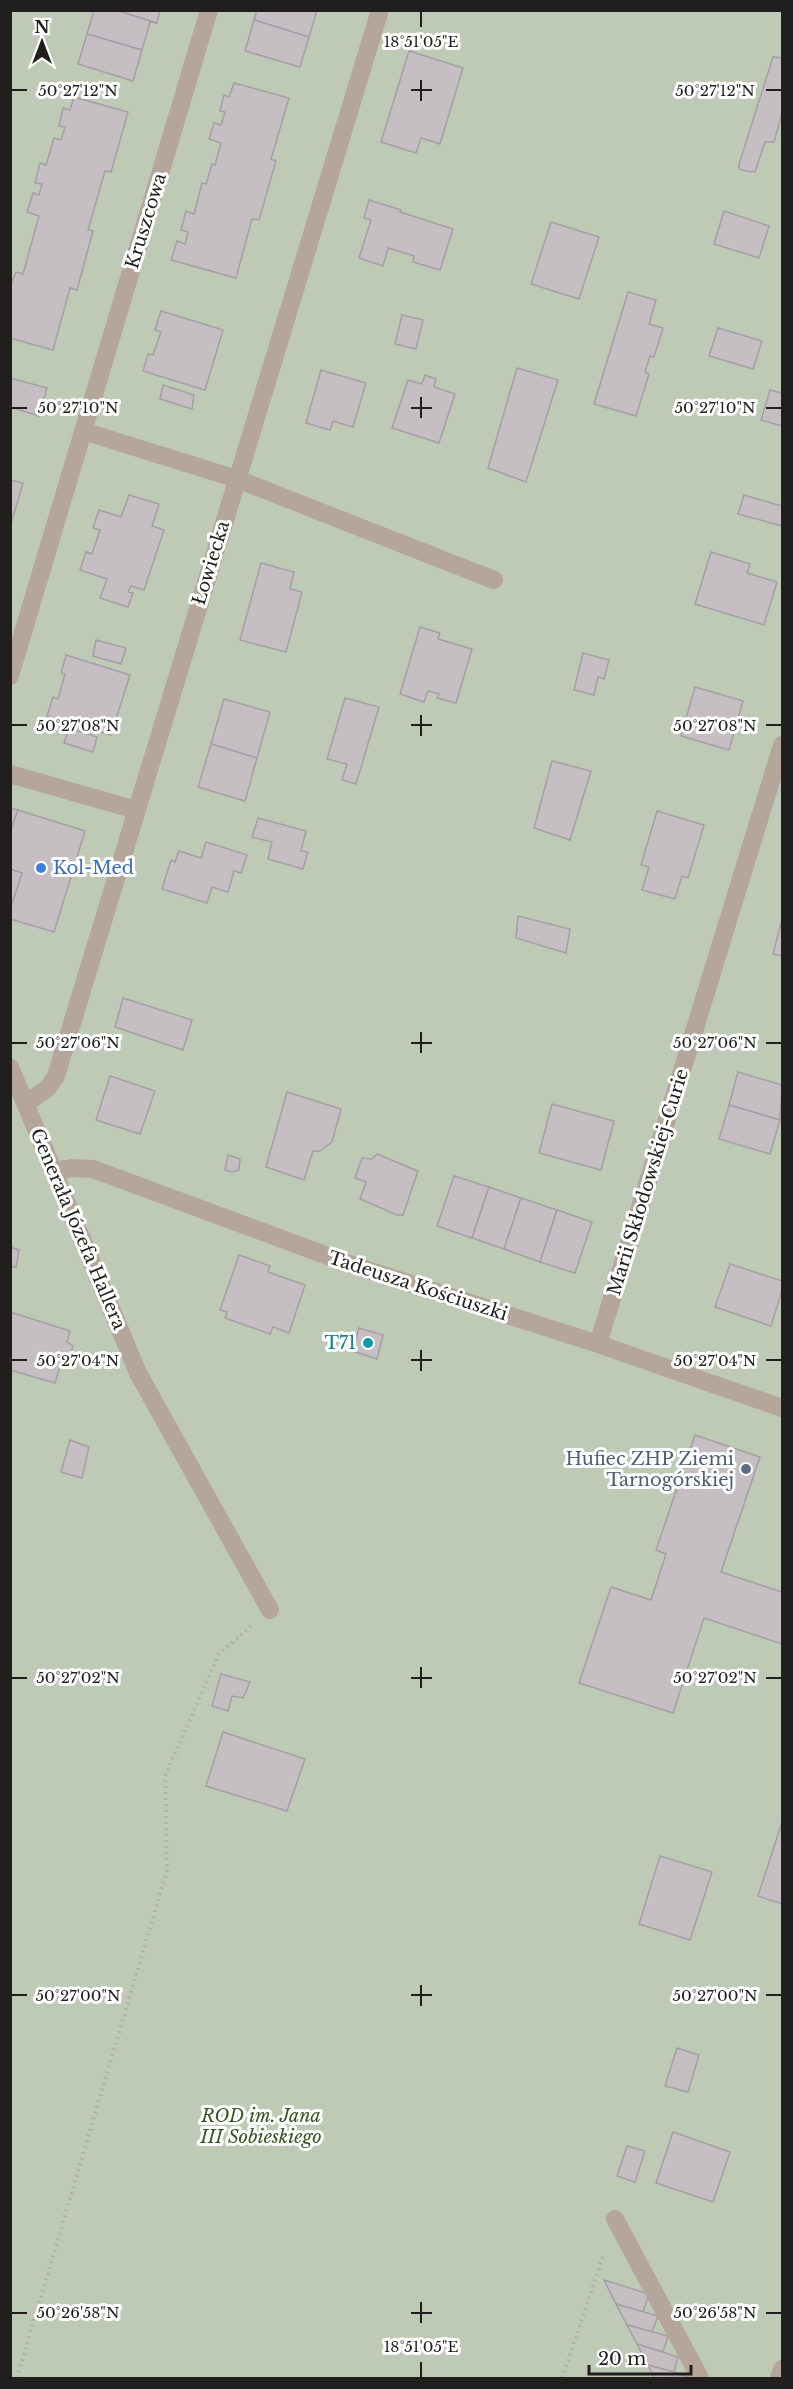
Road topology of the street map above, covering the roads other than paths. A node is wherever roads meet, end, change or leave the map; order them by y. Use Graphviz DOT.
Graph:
graph roads {
  1 [pos="209,10"];
  2 [pos="380,10"];
  3 [pos="83,431"];
  4 [pos="237,479"];
  5 [pos="494,580"];
  6 [pos="10,676"];
  7 [pos="783,745"];
  8 [pos="10,774"];
  9 [pos="136,810"];
  10 [pos="10,1067"];
  11 [pos="26,1103"];
  12 [pos="54,1171"];
  13 [pos="598,1344"];
  14 [pos="783,1408"];
  15 [pos="270,1610"];
  16 [pos="615,2219"];
  17 [pos="783,2368"];
  18 [pos="700,2379"];
  19 [pos="779,2379"];
  1 -- 3 [label="street, Kruszcowa"];
  2 -- 4 [label="street, Łowiecka"];
  3 -- 4 [label="street"];
  3 -- 6 [label="street, Kruszcowa"];
  4 -- 5 [label="street"];
  4 -- 9 [label="street, Łowiecka"];
  7 -- 13 [label="street, Marii Skłodowskiej-Curie"];
  8 -- 9 [label="street"];
  9 -- 11 [label="street, Łowiecka"];
  10 -- 11 [label="street, Generała Józefa Hallera"];
  11 -- 12 [label="street, Generała Józefa Hallera"];
  12 -- 13 [label="street, Tadeusza Kościuszki"];
  12 -- 15 [label="street, Generała Józefa Hallera"];
  13 -- 14 [label="street, Tadeusza Kościuszki"];
  16 -- 18 [label="street"];
  17 -- 19 [label="street"];
}
